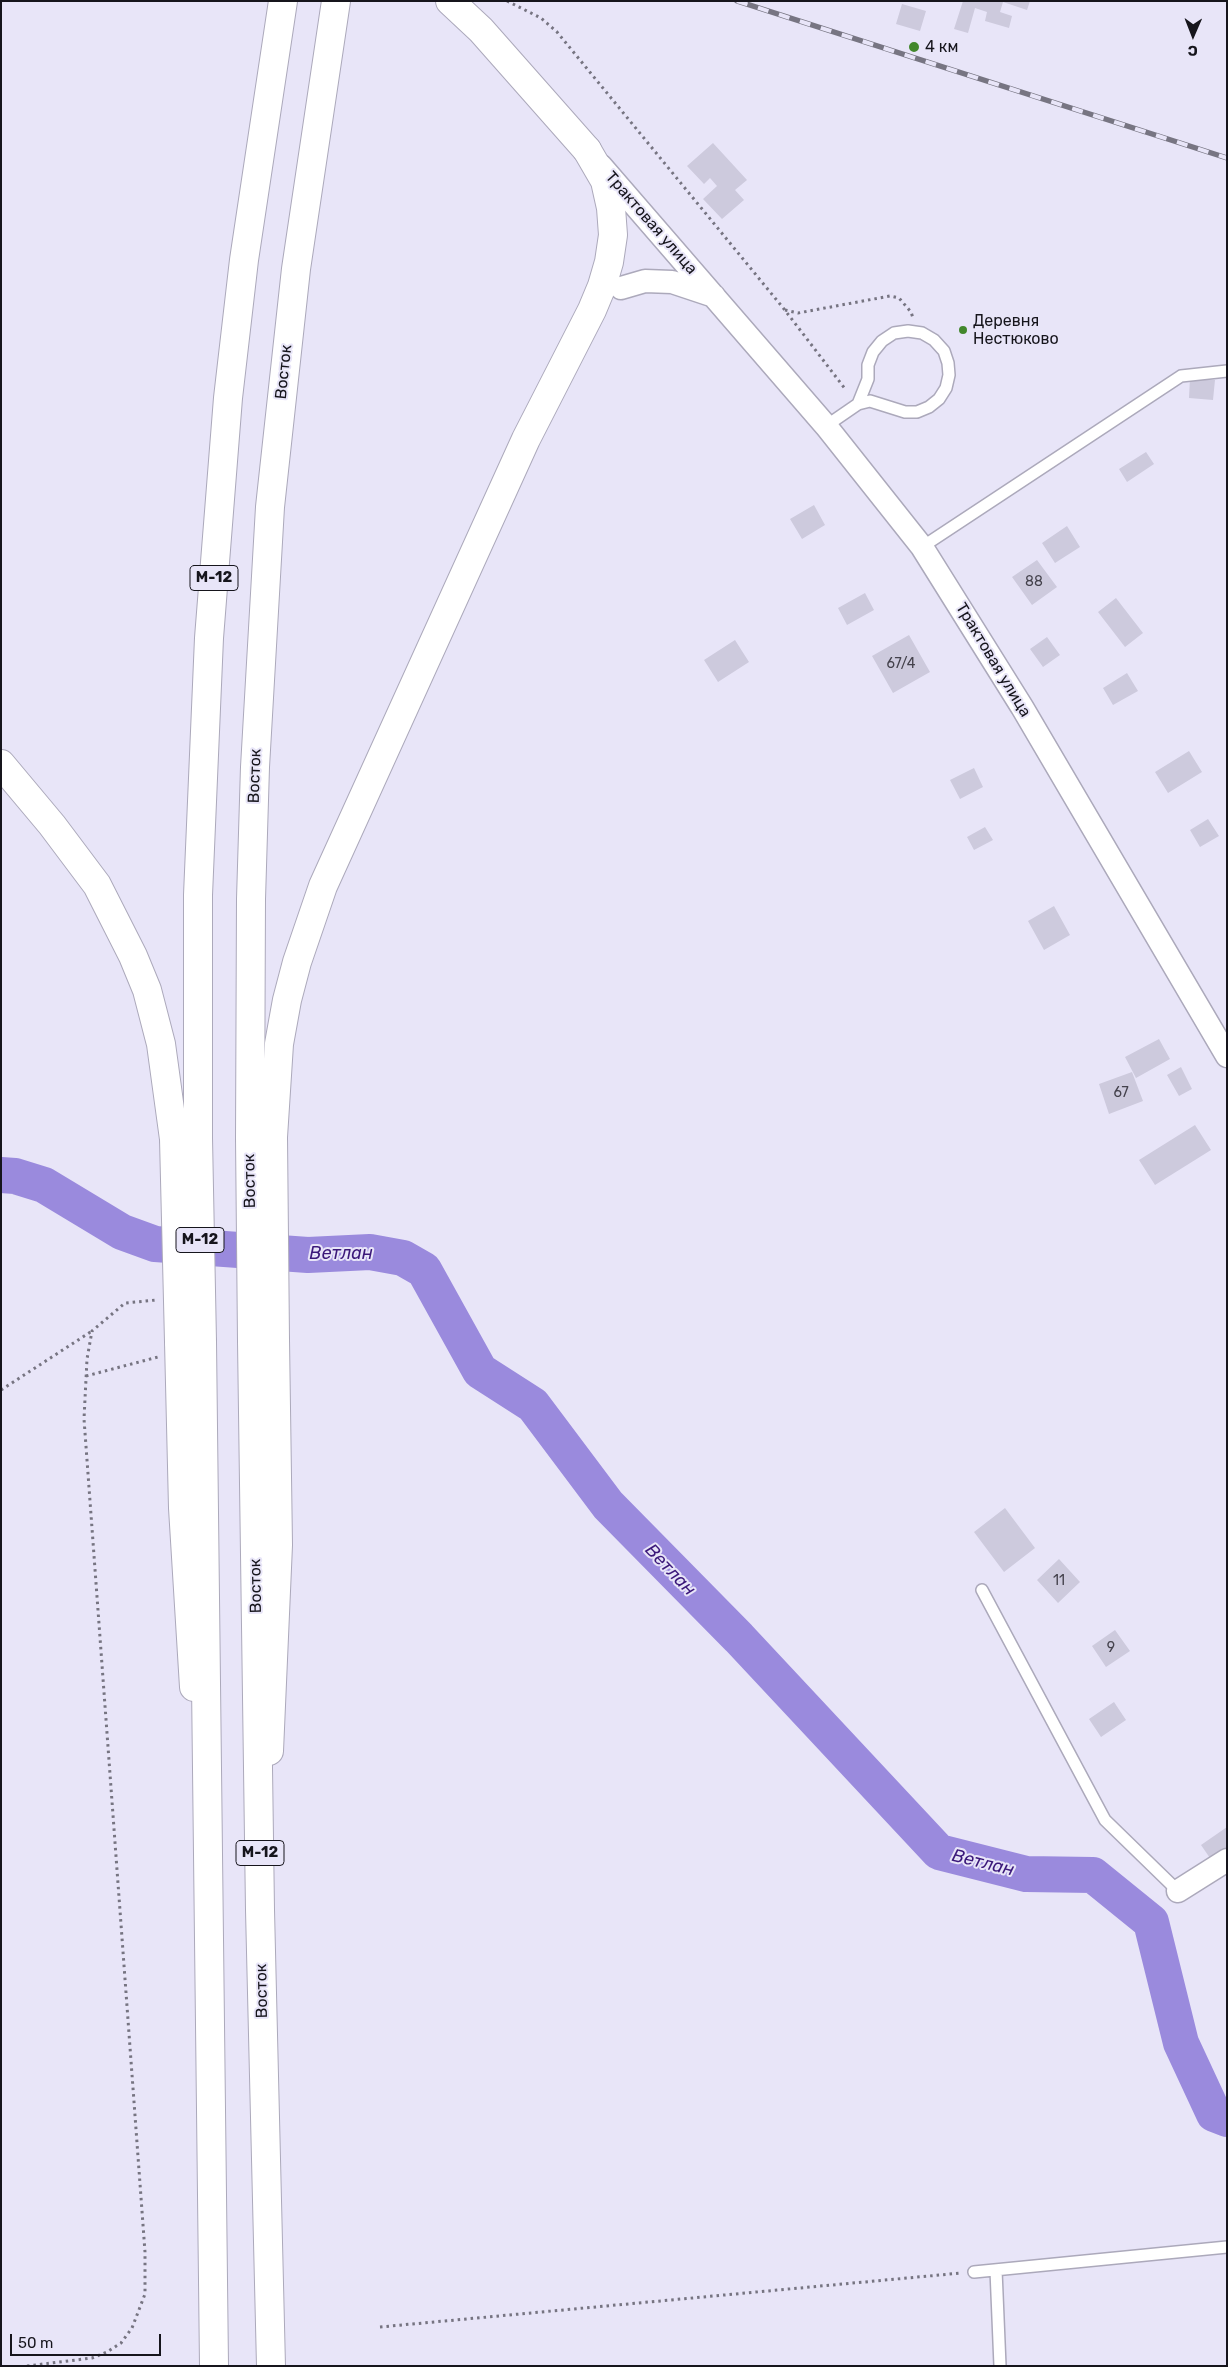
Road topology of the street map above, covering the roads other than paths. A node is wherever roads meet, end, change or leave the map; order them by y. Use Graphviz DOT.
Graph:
graph roads {
  1 [pos="336,1"];
  2 [pos="450,1"];
  3 [pos="282,11"];
  4 [pos="587,150"];
  5 [pos="621,288"];
  6 [pos="715,296"];
  7 [pos="1227,371"];
  8 [pos="858,404"];
  9 [pos="826,426"];
  10 [pos="922,547"];
  11 [pos="1,764"];
  12 [pos="1227,1056"];
  13 [pos="261,1137"];
  14 [pos="186,1139"];
  15 [pos="982,1590"];
  16 [pos="1227,1860"];
  17 [pos="1178,1891"];
  18 [pos="1227,2248"];
  19 [pos="996,2270"];
  20 [pos="974,2272"];
  21 [pos="214,2366"];
  22 [pos="271,2366"];
  23 [pos="1000,2366"];
  1 -- 13 [label="main road, Восток / М-12"];
  2 -- 4 [label="main road"];
  3 -- 14 [label="main road, М-12"];
  4 -- 6 [label="street, Трактовая улица"];
  4 -- 13 [label="main road"];
  5 -- 6 [label="street, Трактовая улица"];
  6 -- 9 [label="street, Трактовая улица"];
  7 -- 10 [label="lane"];
  8 -- 8 [label="lane"];
  8 -- 9 [label="lane"];
  9 -- 10 [label="street, Трактовая улица"];
  10 -- 12 [label="street, Трактовая улица"];
  11 -- 14 [label="main road"];
  13 -- 22 [label="main road, Восток / М-12, bridge"];
  14 -- 21 [label="main road, М-12, bridge"];
  15 -- 17 [label="lane"];
  16 -- 17 [label="street"];
  18 -- 19 [label="lane"];
  19 -- 20 [label="lane"];
  19 -- 23 [label="lane"];
}
